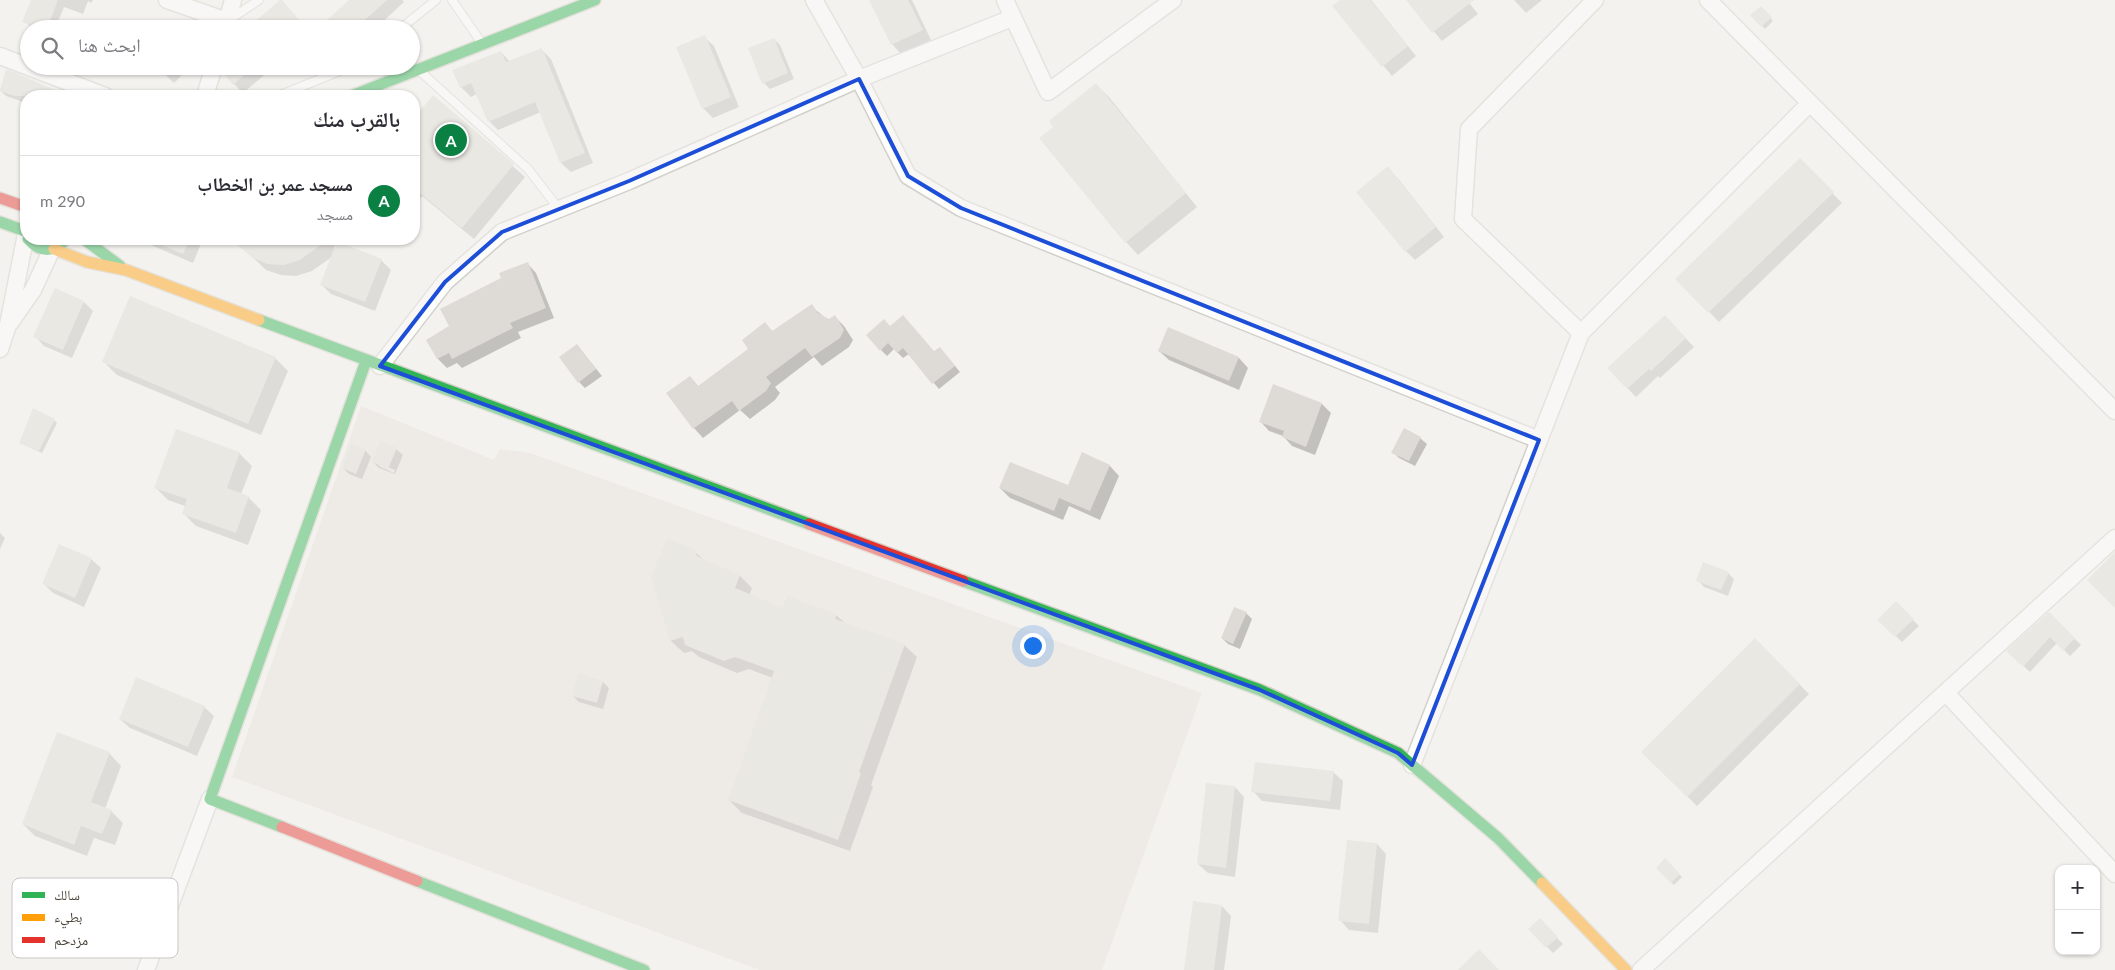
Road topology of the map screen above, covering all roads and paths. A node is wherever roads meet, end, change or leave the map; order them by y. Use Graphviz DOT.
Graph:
graph roads {
  1 [pos="167,0"];
  2 [pos="233,0"];
  3 [pos="259,0"];
  4 [pos="436,0"];
  5 [pos="452,0"];
  6 [pos="593,0"];
  7 [pos="814,0"];
  8 [pos="1005,0"];
  9 [pos="1173,0"];
  10 [pos="1595,0"];
  11 [pos="1708,0"];
  12 [pos="1012,18"];
  13 [pos="214,20"];
  14 [pos="227,20"];
  15 [pos="233,20"];
  16 [pos="411,20"];
  17 [pos="482,44"];
  18 [pos="0,56"];
  19 [pos="20,64"];
  20 [pos="420,68"];
  21 [pos="420,71"];
  22 [pos="50,75"];
  23 [pos="211,75"];
  24 [pos="330,75"];
  25 [pos="403,75"];
  26 [pos="859,79"];
  27 [pos="90,90"];
  28 [pos="206,90"];
  29 [pos="293,90"];
  30 [pos="366,90"];
  31 [pos="1810,102"];
  32 [pos="0,198"];
  33 [pos="20,205"];
  34 [pos="559,209"];
  35 [pos="0,222"];
  36 [pos="20,230"];
  37 [pos="23,245"];
  38 [pos="35,245"];
  39 [pos="62,245"];
  40 [pos="92,245"];
  41 [pos="53,250"];
  42 [pos="126,270"];
  43 [pos="1581,333"];
  44 [pos="3,336"];
  45 [pos="373,363"];
  46 [pos="2115,411"];
  47 [pos="1539,440"];
  48 [pos="2115,538"];
  49 [pos="1946,693"];
  50 [pos="1412,765"];
  51 [pos="210,799"];
  52 [pos="2115,874"];
  53 [pos="178,884"];
  54 [pos="150,958"];
  55 [pos="146,970"];
  56 [pos="644,970"];
  57 [pos="1626,970"];
  58 [pos="1641,970"];
  1 -- 13 [label="street"];
  2 -- 14 [label="street"];
  3 -- 15 [label="lane"];
  4 -- 16 [label="lane"];
  5 -- 17 [label="lane"];
  6 -- 17 [label="main road"];
  7 -- 26 [label="street"];
  8 -- 12 [label="street"];
  9 -- 12 [label="street"];
  10 -- 43 [label="street"];
  11 -- 31 [label="street"];
  12 -- 26 [label="street"];
  17 -- 20 [label="main road"];
  18 -- 19 [label="street"];
  21 -- 34 [label="lane"];
  22 -- 27 [label="street"];
  23 -- 28 [label="street"];
  24 -- 29 [label="lane"];
  25 -- 30 [label="main road"];
  26 -- 34 [label="street"];
  26 -- 47 [label="street"];
  31 -- 43 [label="street"];
  31 -- 46 [label="street"];
  32 -- 33 [label="main road"];
  34 -- 45 [label="street"];
  35 -- 36 [label="main road"];
  37 -- 44 [label="street"];
  38 -- 41 [label="main road"];
  39 -- 41 [label="main road"];
  40 -- 42 [label="main road"];
  41 -- 42 [label="main road"];
  41 -- 44 [label="street"];
  42 -- 45 [label="main road"];
  43 -- 47 [label="street"];
  45 -- 50 [label="main road"];
  45 -- 51 [label="main road"];
  47 -- 50 [label="street"];
  48 -- 49 [label="street"];
  49 -- 52 [label="street"];
  49 -- 58 [label="street"];
  50 -- 57 [label="main road"];
  51 -- 53 [label="street"];
  51 -- 56 [label="main road"];
  54 -- 55 [label="street"];
}
